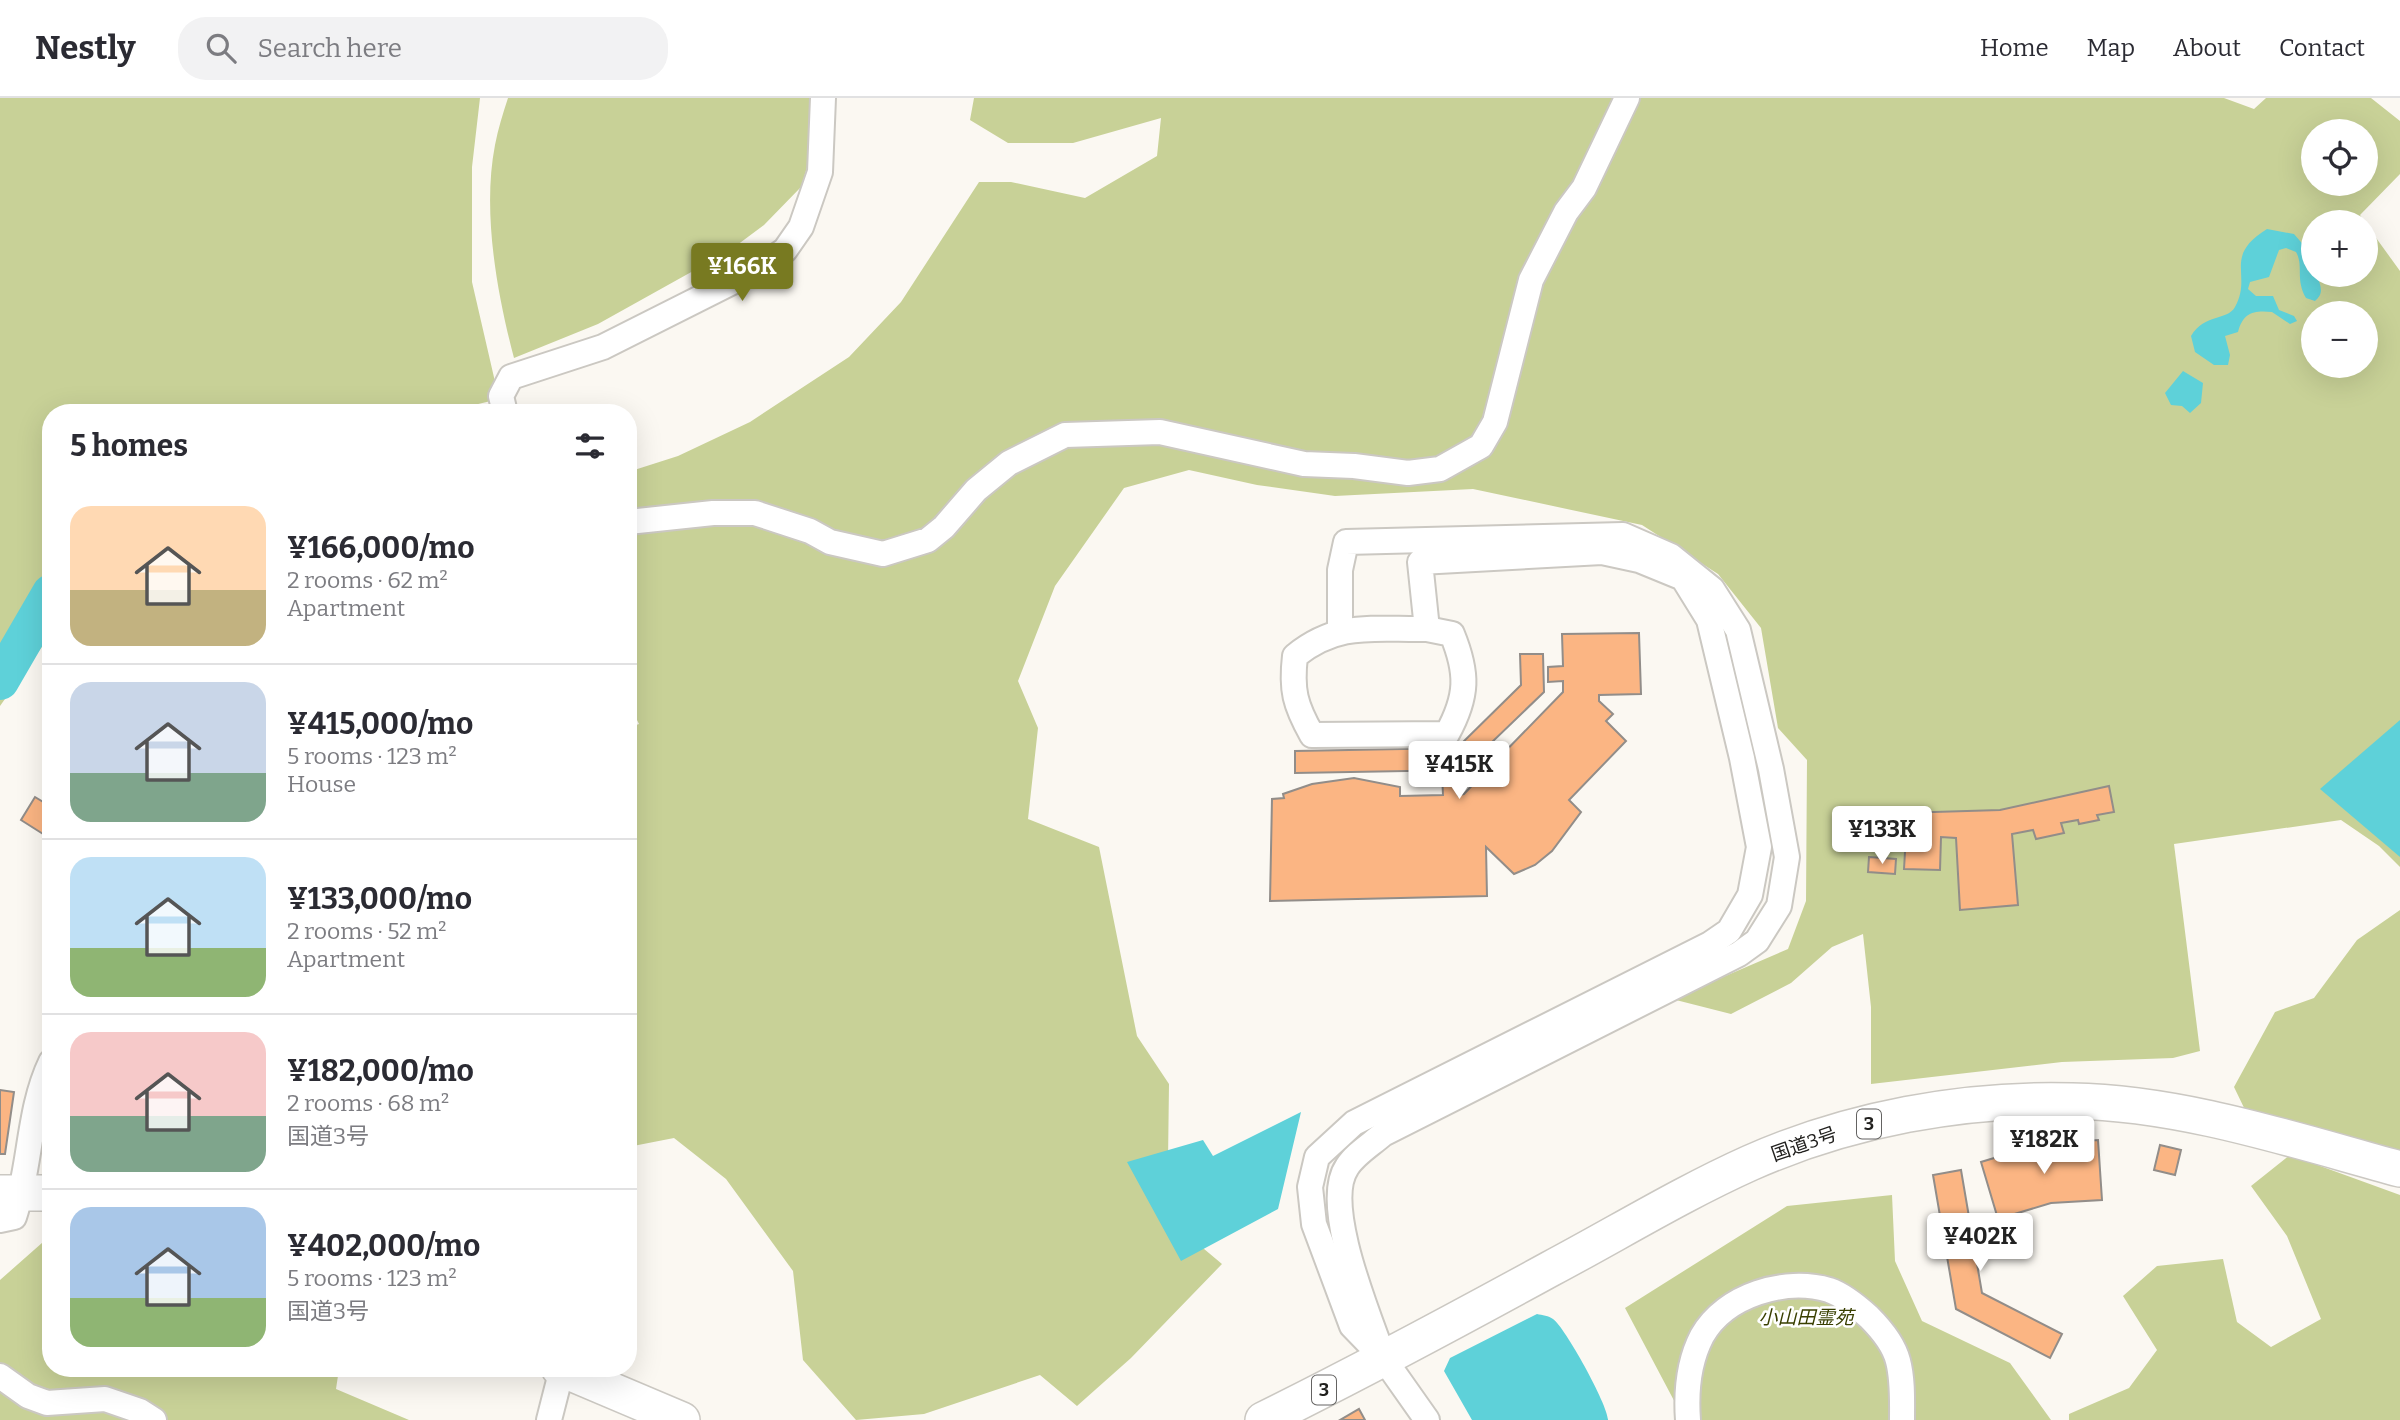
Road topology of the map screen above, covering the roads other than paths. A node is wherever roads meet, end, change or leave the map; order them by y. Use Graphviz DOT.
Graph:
graph roads {
  1 [pos="823,98"];
  2 [pos="1627,98"];
  3 [pos="503,404"];
  4 [pos="637,521"];
  5 [pos="1427,629"];
  6 [pos="1340,630"];
  7 [pos="42,1081"];
  8 [pos="2400,1169"];
  9 [pos="24,1193"];
  10 [pos="0,1220"];
  11 [pos="1384,1359"];
  12 [pos="0,1376"];
  13 [pos="559,1377"];
  14 [pos="580,1377"];
  15 [pos="154,1420"];
  16 [pos="549,1420"];
  17 [pos="682,1420"];
  18 [pos="1263,1420"];
  19 [pos="1427,1420"];
  20 [pos="1688,1420"];
  21 [pos="1902,1420"];
  1 -- 3 [label="street"];
  2 -- 4 [label="street"];
  5 -- 6 [label="street"];
  5 -- 6 [label="street"];
  5 -- 11 [label="street"];
  6 -- 11 [label="street"];
  7 -- 9 [label="street"];
  8 -- 11 [label="highway, 国道3号 / 3"];
  9 -- 10 [label="street"];
  11 -- 18 [label="highway, 国道3号 / 3"];
  11 -- 19 [label="street"];
  12 -- 15 [label="street"];
  13 -- 16 [label="street"];
  14 -- 17 [label="highway"];
  20 -- 21 [label="street"];
}
